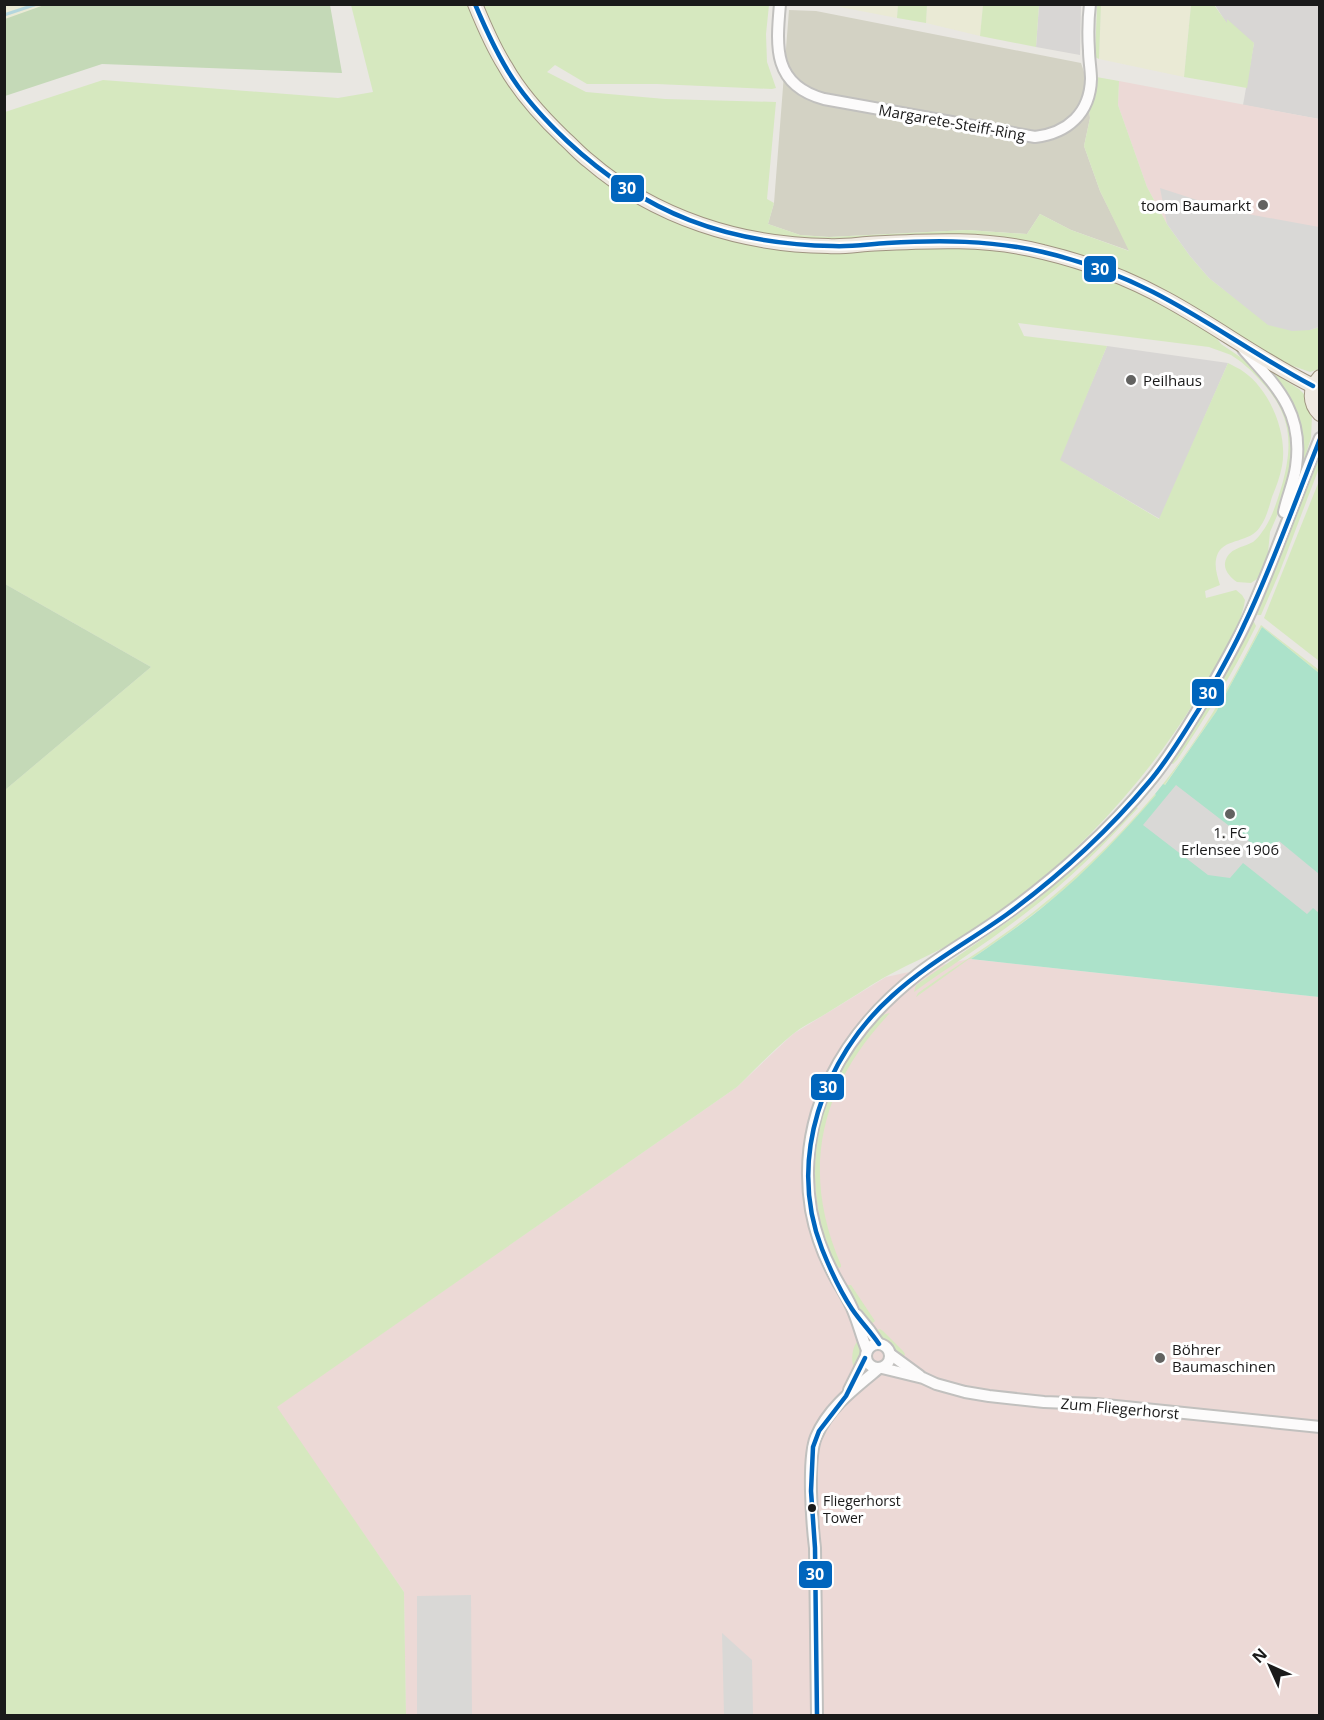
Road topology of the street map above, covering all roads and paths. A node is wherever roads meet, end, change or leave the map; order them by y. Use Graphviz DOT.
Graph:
graph roads {
  1 [pos="475,4"];
  2 [pos="780,4"];
  3 [pos="1090,4"];
  4 [pos="1236,341"];
  5 [pos="1316,382"];
  6 [pos="1320,414"];
  7 [pos="1320,438"];
  8 [pos="1276,548"];
  9 [pos="854,1313"];
  10 [pos="879,1344"];
  11 [pos="866,1354"];
  12 [pos="890,1354"];
  13 [pos="880,1369"];
  14 [pos="923,1378"];
  15 [pos="846,1395"];
  16 [pos="1320,1427"];
  17 [pos="817,1716"];
  1 -- 4 [label="main road"];
  2 -- 3 [label="street, Margarete-Steiff-Ring"];
  4 -- 5 [label="main road"];
  4 -- 8 [label="street"];
  5 -- 6 [label="main road"];
  7 -- 8 [label="street"];
  8 -- 9 [label="street"];
  9 -- 10 [label="street"];
  9 -- 11 [label="street"];
  10 -- 11 [label="street"];
  10 -- 12 [label="street"];
  11 -- 13 [label="street"];
  11 -- 15 [label="street"];
  12 -- 13 [label="street"];
  12 -- 14 [label="street, Zum Fliegerhorst"];
  13 -- 14 [label="street, Zum Fliegerhorst"];
  13 -- 15 [label="street"];
  14 -- 16 [label="street, Zum Fliegerhorst"];
  15 -- 17 [label="street"];
}
